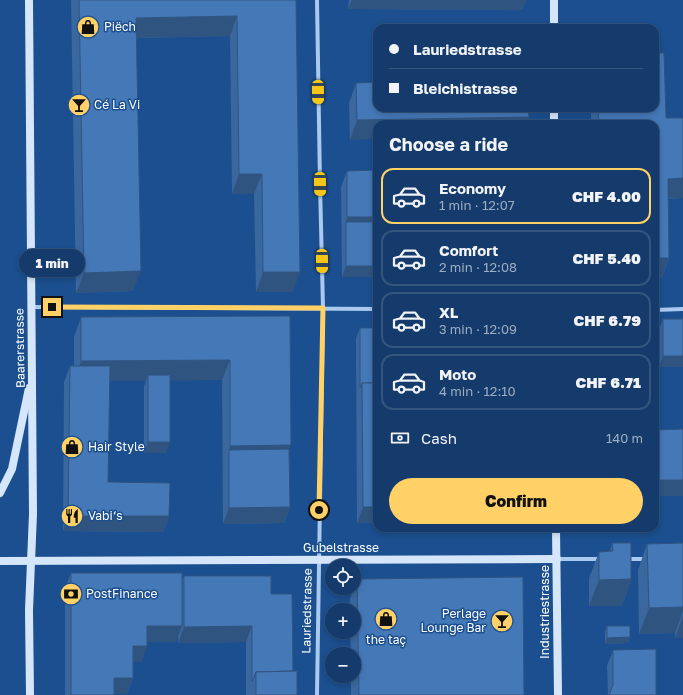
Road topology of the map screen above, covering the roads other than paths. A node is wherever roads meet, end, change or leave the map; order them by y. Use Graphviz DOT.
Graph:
graph roads {
  1 [pos="29,0"];
  2 [pos="317,0"];
  3 [pos="554,0"];
  4 [pos="554,24"];
  5 [pos="31,307"];
  6 [pos="323,308"];
  7 [pos="373,309"];
  8 [pos="683,309"];
  9 [pos="659,310"];
  10 [pos="33,374"];
  11 [pos="0,493"];
  12 [pos="556,532"];
  13 [pos="653,558"];
  14 [pos="557,559"];
  15 [pos="608,559"];
  16 [pos="623,559"];
  17 [pos="318,560"];
  18 [pos="0,561"];
  19 [pos="31,562"];
  20 [pos="30,695"];
  21 [pos="316,695"];
  22 [pos="558,695"];
  1 -- 5 [label="street, Baarerstrasse"];
  2 -- 6 [label="street, Lauriedstrasse"];
  3 -- 4 [label="street"];
  5 -- 6 [label="street"];
  5 -- 10 [label="street, Baarerstrasse"];
  6 -- 7 [label="street"];
  6 -- 17 [label="street, Lauriedstrasse"];
  8 -- 9 [label="street"];
  10 -- 11 [label="street"];
  10 -- 19 [label="street, Baarerstrasse"];
  12 -- 14 [label="street, Industriestrasse"];
  13 -- 16 [label="street"];
  14 -- 15 [label="street, Gubelstrasse"];
  14 -- 17 [label="street, Gubelstrasse"];
  14 -- 22 [label="street, Industriestrasse"];
  17 -- 19 [label="street, Gubelstrasse"];
  17 -- 21 [label="street, Lauriedstrasse"];
  18 -- 19 [label="street, Gubelstrasse"];
  19 -- 20 [label="street, Baarerstrasse"];
}
